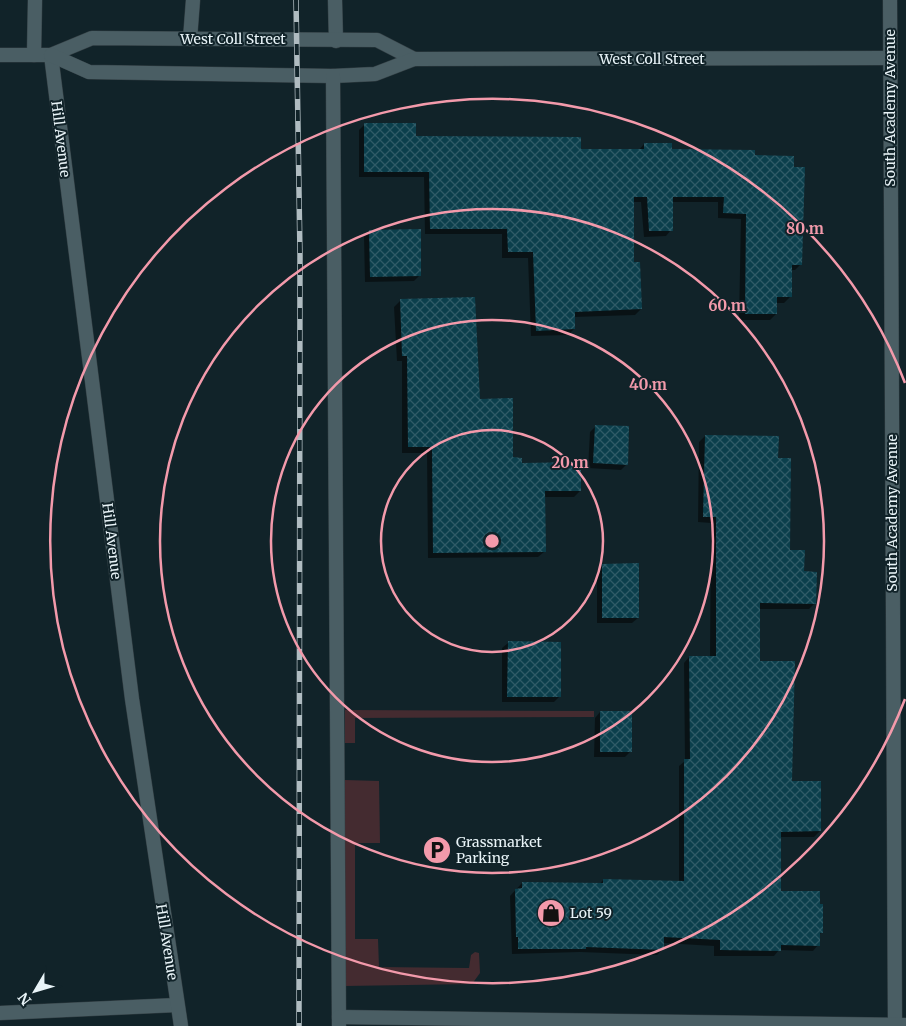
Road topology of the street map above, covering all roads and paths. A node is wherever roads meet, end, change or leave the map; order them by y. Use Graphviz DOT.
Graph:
graph roads {
  1 [pos="35,0"];
  2 [pos="193,0"];
  3 [pos="335,0"];
  4 [pos="890,0"];
  5 [pos="190,39"];
  6 [pos="336,41"];
  7 [pos="0,55"];
  8 [pos="34,55"];
  9 [pos="50,55"];
  10 [pos="890,58"];
  11 [pos="414,59"];
  12 [pos="333,76"];
  13 [pos="177,1005"];
  14 [pos="0,1013"];
  15 [pos="339,1022"];
  16 [pos="898,1025"];
  17 [pos="181,1026"];
  1 -- 8 [label="street"];
  2 -- 5 [label="street"];
  3 -- 6 [label="street"];
  4 -- 10 [label="street, South Academy Avenue"];
  5 -- 6 [label="street, West Coll Street"];
  5 -- 9 [label="street, West Coll Street"];
  6 -- 11 [label="street, West Coll Street"];
  7 -- 8 [label="street, West Coll Street"];
  8 -- 9 [label="street, West Coll Street"];
  9 -- 12 [label="street, West Coll Street"];
  9 -- 13 [label="street, Hill Avenue"];
  10 -- 11 [label="street, West Coll Street"];
  10 -- 16 [label="street, South Academy Avenue"];
  11 -- 12 [label="street, West Coll Street"];
  12 -- 15 [label="street"];
  13 -- 14 [label="street"];
  13 -- 17 [label="street, Hill Avenue"];
  15 -- 16 [label="street"];
}
